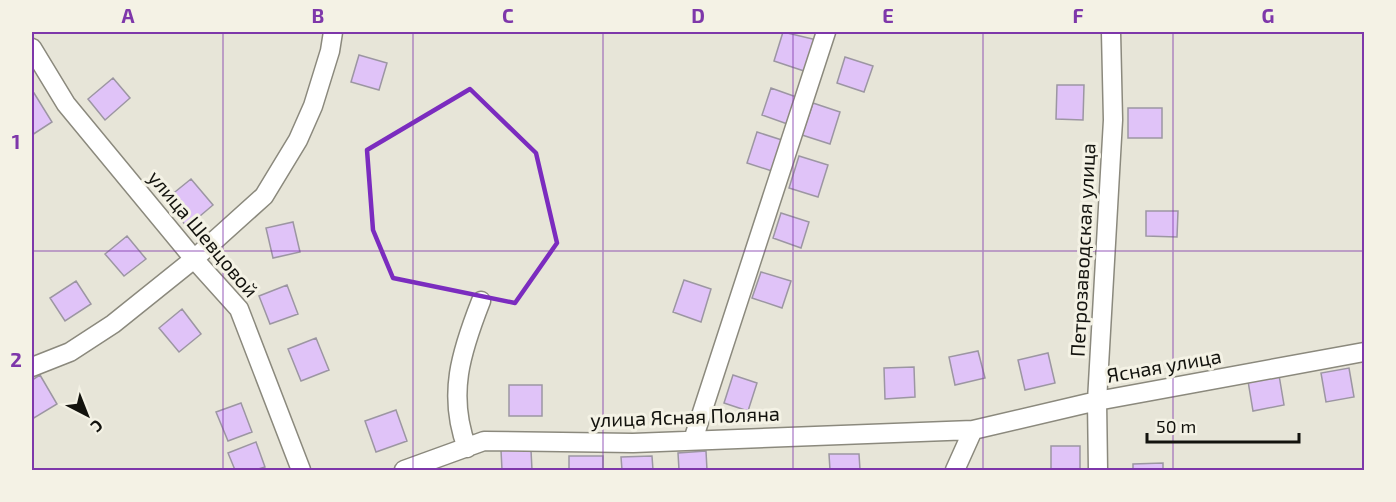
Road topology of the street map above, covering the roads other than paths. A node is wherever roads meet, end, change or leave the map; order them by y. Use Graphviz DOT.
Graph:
graph roads {
  1 [pos="333,32"];
  2 [pos="826,32"];
  3 [pos="1111,32"];
  4 [pos="33,55"];
  5 [pos="194,259"];
  6 [pos="481,302"];
  7 [pos="1365,352"];
  8 [pos="32,367"];
  9 [pos="1097,401"];
  10 [pos="973,430"];
  11 [pos="693,440"];
  12 [pos="467,448"];
  13 [pos="302,471"];
  14 [pos="404,471"];
  15 [pos="955,471"];
  16 [pos="1098,471"];
  1 -- 5 [label="street"];
  2 -- 11 [label="street"];
  3 -- 9 [label="street, Петрозаводская улица"];
  4 -- 5 [label="street, улица Шевцовой"];
  5 -- 8 [label="street"];
  5 -- 13 [label="street, улица Шевцовой"];
  6 -- 12 [label="street"];
  7 -- 9 [label="street, Ясная улица"];
  9 -- 10 [label="street, Ясная улица"];
  9 -- 16 [label="street, Петрозаводская улица"];
  10 -- 11 [label="street, улица Ясная Поляна"];
  10 -- 15 [label="street"];
  11 -- 12 [label="street, улица Ясная Поляна"];
  12 -- 14 [label="street, улица Ясная Поляна"];
}
